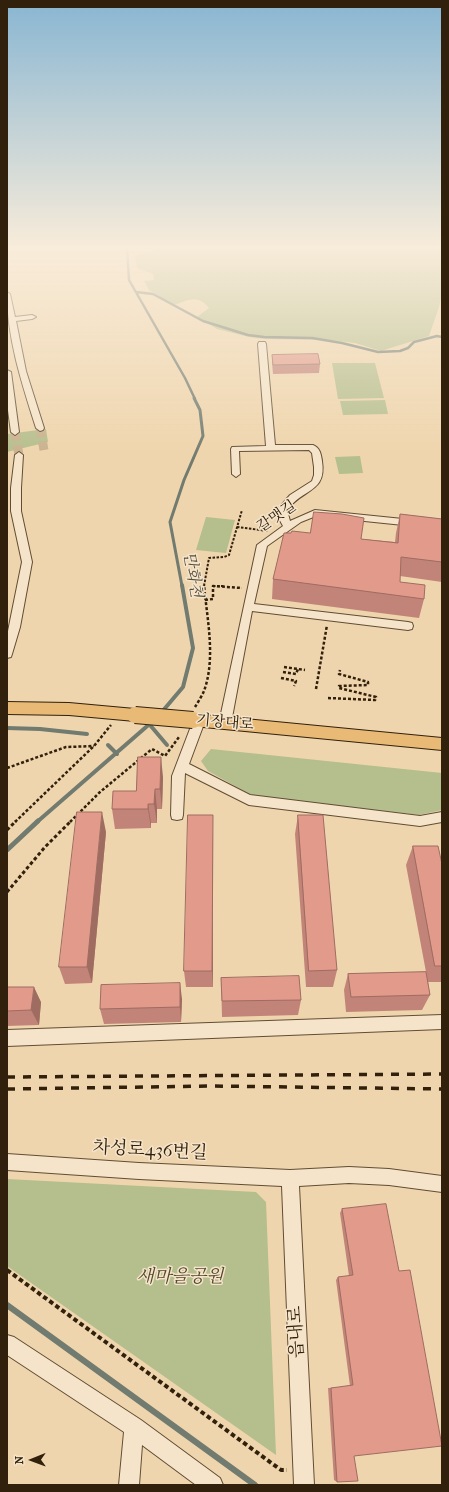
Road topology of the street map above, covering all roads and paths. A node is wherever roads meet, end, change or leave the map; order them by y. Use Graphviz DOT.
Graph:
graph roads {
  1 [pos="21,319"];
  2 [pos="12,320"];
  3 [pos="262,344"];
  4 [pos="22,371"];
  5 [pos="7,372"];
  6 [pos="40,428"];
  7 [pos="15,432"];
  8 [pos="271,448"];
  9 [pos="19,455"];
  10 [pos="236,474"];
  11 [pos="242,510"];
  12 [pos="240,519"];
  13 [pos="288,526"];
  14 [pos="442,526"];
  15 [pos="237,527"];
  16 [pos="275,534"];
  17 [pos="251,589"];
  18 [pos="205,600"];
  19 [pos="249,607"];
  20 [pos="328,616"];
  21 [pos="408,626"];
  22 [pos="7,654"];
  23 [pos="298,669"];
  24 [pos="305,670"];
  25 [pos="340,670"];
  26 [pos="288,673"];
  27 [pos="281,678"];
  28 [pos="286,679"];
  29 [pos="294,686"];
  30 [pos="316,689"];
  31 [pos="328,698"];
  32 [pos="7,708"];
  33 [pos="128,714"];
  34 [pos="196,720"];
  35 [pos="225,723"];
  36 [pos="442,744"];
  37 [pos="94,746"];
  38 [pos="182,766"];
  39 [pos="7,768"];
  40 [pos="177,815"];
  41 [pos="442,817"];
  42 [pos="7,830"];
  43 [pos="442,1022"];
  44 [pos="7,1038"];
  45 [pos="7,1162"];
  46 [pos="290,1178"];
  47 [pos="442,1184"];
  48 [pos="7,1270"];
  49 [pos="7,1344"];
  50 [pos="134,1427"];
  51 [pos="281,1470"];
  52 [pos="129,1485"];
  53 [pos="213,1485"];
  54 [pos="304,1485"];
  1 -- 2 [label="street"];
  2 -- 4 [label="street"];
  3 -- 8 [label="street"];
  4 -- 5 [label="street"];
  4 -- 6 [label="street"];
  5 -- 7 [label="street"];
  8 -- 10 [label="street"];
  8 -- 13 [label="street"];
  9 -- 22 [label="street"];
  11 -- 12 [label="path"];
  13 -- 14 [label="street, 갈맷길"];
  13 -- 16 [label="street, 갈맷길"];
  15 -- 16 [label="path"];
  16 -- 17 [label="street, 갈맷길"];
  17 -- 18 [label="path"];
  17 -- 19 [label="street, 갈맷길"];
  19 -- 20 [label="street"];
  19 -- 35 [label="street, 갈맷길"];
  20 -- 21 [label="street"];
  20 -- 30 [label="path"];
  23 -- 24 [label="path"];
  23 -- 26 [label="path"];
  23 -- 26 [label="path"];
  25 -- 31 [label="path"];
  26 -- 28 [label="path"];
  27 -- 28 [label="path"];
  28 -- 29 [label="path"];
  32 -- 33 [label="main road, 기장대로"];
  33 -- 34 [label="main road, 기장대로, bridge"];
  33 -- 37 [label="path"];
  34 -- 35 [label="main road, 기장대로"];
  34 -- 38 [label="street"];
  35 -- 36 [label="main road, 기장대로"];
  37 -- 39 [label="path"];
  37 -- 42 [label="path"];
  38 -- 40 [label="street"];
  38 -- 41 [label="street"];
  43 -- 44 [label="street"];
  45 -- 46 [label="street, 차성로436번길"];
  46 -- 47 [label="street, 차성로436번길"];
  46 -- 54 [label="street, 읍내로"];
  48 -- 51 [label="path"];
  49 -- 50 [label="street"];
  50 -- 52 [label="street"];
  50 -- 53 [label="street"];
}
